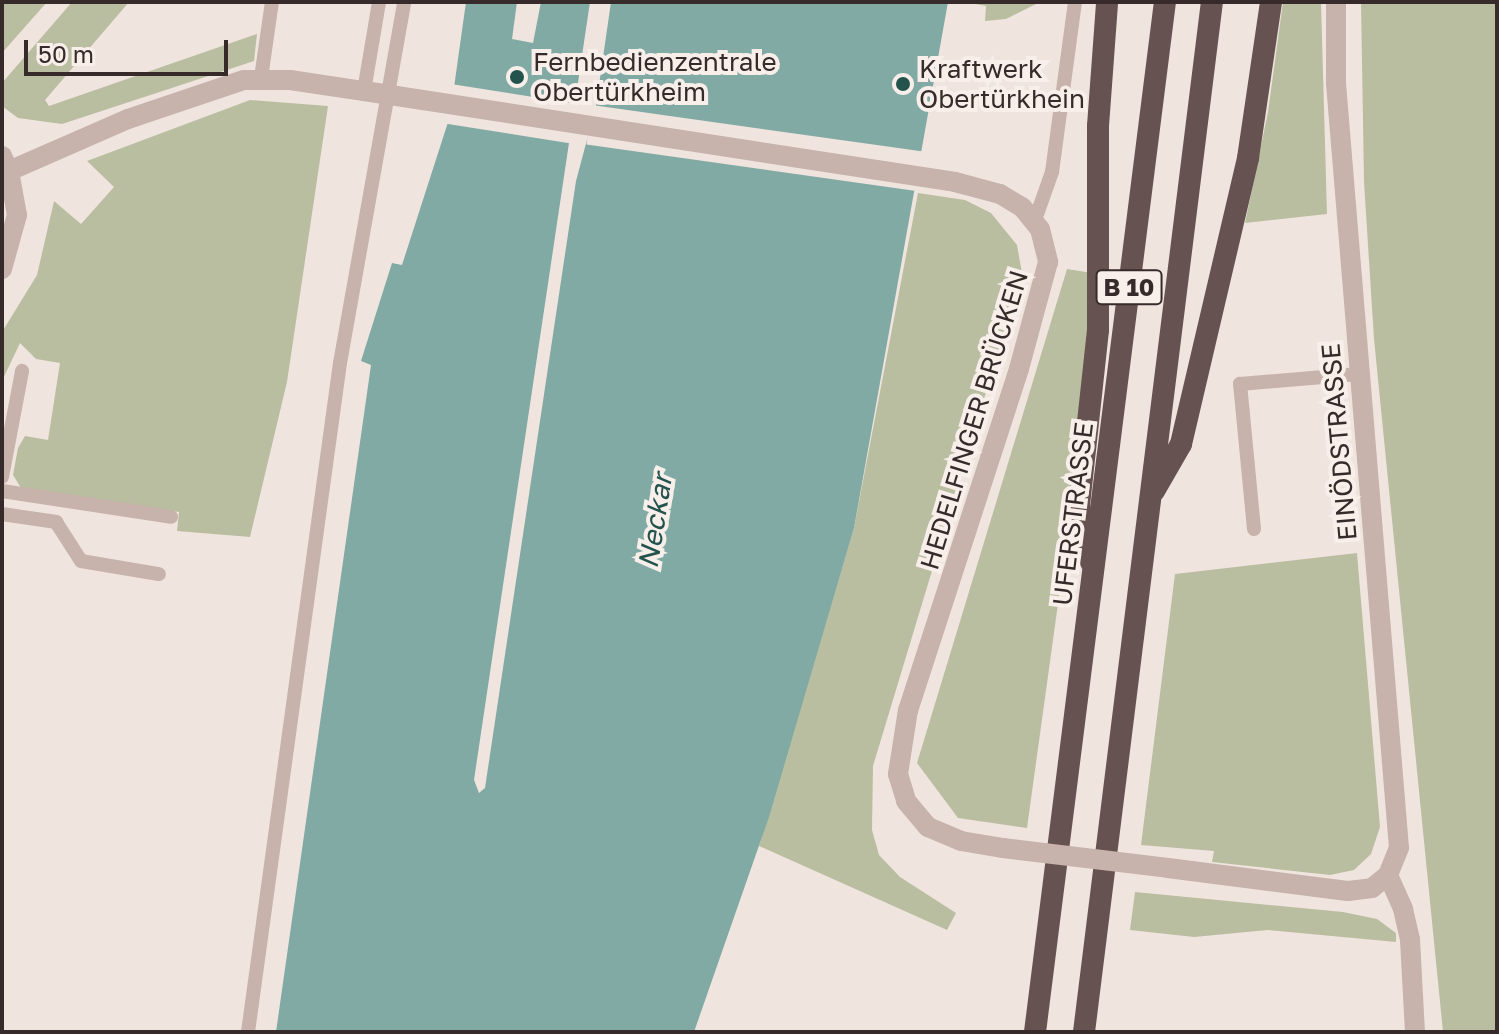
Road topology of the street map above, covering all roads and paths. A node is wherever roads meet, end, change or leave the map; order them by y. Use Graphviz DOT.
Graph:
graph roads {
  1 [pos="272,2"];
  2 [pos="379,2"];
  3 [pos="404,2"];
  4 [pos="1075,2"];
  5 [pos="1107,2"];
  6 [pos="1165,2"];
  7 [pos="1212,2"];
  8 [pos="1271,2"];
  9 [pos="1336,2"];
  10 [pos="261,78"];
  11 [pos="364,91"];
  12 [pos="5,163"];
  13 [pos="1035,220"];
  14 [pos="2,269"];
  15 [pos="22,371"];
  16 [pos="1359,374"];
  17 [pos="2,477"];
  18 [pos="2,491"];
  19 [pos="1150,499"];
  20 [pos="2,514"];
  21 [pos="171,517"];
  22 [pos="1254,529"];
  23 [pos="1094,573"];
  24 [pos="159,574"];
  25 [pos="1388,875"];
  26 [pos="248,1032"];
  27 [pos="1035,1032"];
  28 [pos="1084,1032"];
  29 [pos="1415,1032"];
  1 -- 10 [label="lane"];
  2 -- 11 [label="lane"];
  3 -- 26 [label="lane"];
  4 -- 13 [label="lane"];
  5 -- 23 [label="highway"];
  6 -- 23 [label="highway, UFERSTRASSE / B 10"];
  7 -- 19 [label="highway, B 10"];
  8 -- 19 [label="highway"];
  9 -- 16 [label="street, EINÖDSTRASSE"];
  10 -- 11 [label="street"];
  10 -- 12 [label="street"];
  11 -- 13 [label="street, bridge"];
  12 -- 14 [label="street"];
  13 -- 25 [label="street, HEDELFINGER BRÜCKEN, bridge"];
  15 -- 17 [label="lane"];
  16 -- 22 [label="lane"];
  16 -- 25 [label="street, EINÖDSTRASSE"];
  18 -- 21 [label="lane"];
  19 -- 28 [label="highway, B 10"];
  20 -- 24 [label="lane"];
  23 -- 27 [label="highway, UFERSTRASSE / B 10"];
  25 -- 29 [label="street"];
}
